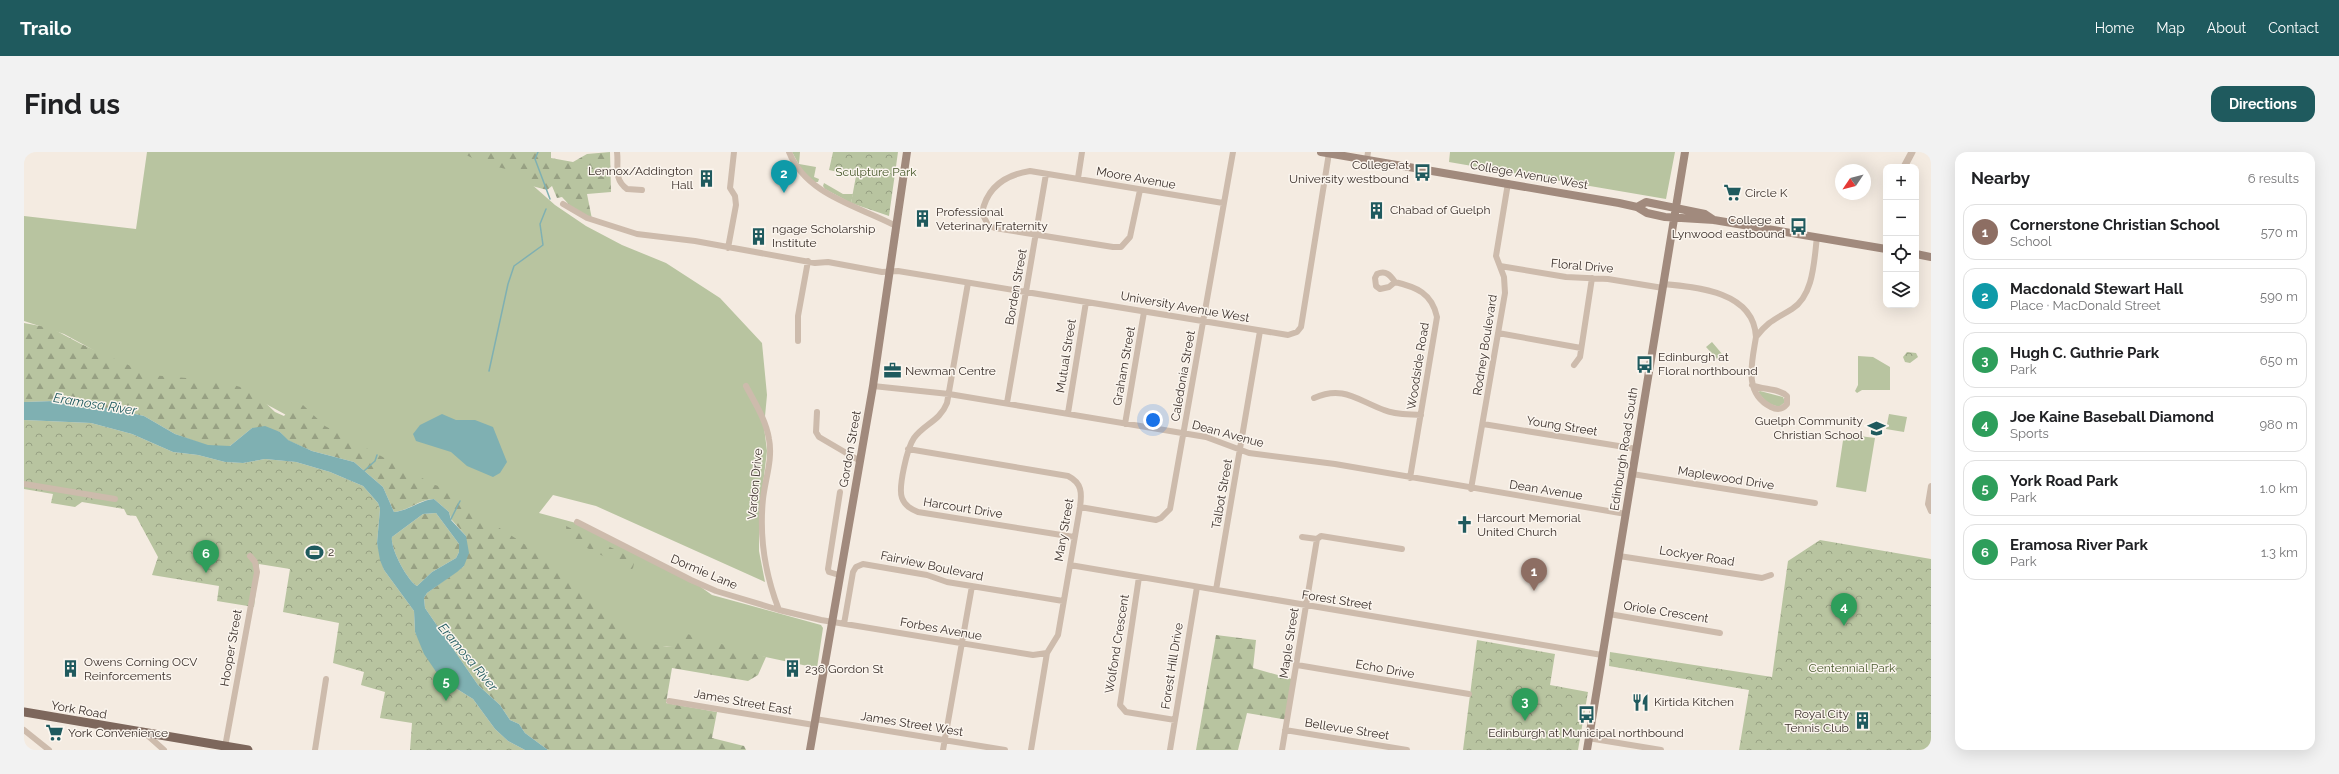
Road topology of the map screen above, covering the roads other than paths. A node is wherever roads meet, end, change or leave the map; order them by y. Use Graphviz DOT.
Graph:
graph roads {
  1 [pos="617,152"];
  2 [pos="734,152"];
  3 [pos="789,152"];
  4 [pos="907,152"];
  5 [pos="1082,152"];
  6 [pos="1233,152"];
  7 [pos="1321,152"];
  8 [pos="1685,152"];
  9 [pos="1912,152"];
  10 [pos="1329,153"];
  11 [pos="1368,156"];
  12 [pos="1906,164"];
  13 [pos="1046,174"];
  14 [pos="1078,178"];
  15 [pos="1508,183"];
  16 [pos="642,190"];
  17 [pos="1140,190"];
  18 [pos="1223,203"];
  19 [pos="564,204"];
  20 [pos="1637,207"];
  21 [pos="1676,208"];
  22 [pos="1674,218"];
  23 [pos="1714,220"];
  24 [pos="896,226"];
  25 [pos="1036,235"];
  26 [pos="1817,237"];
  27 [pos="728,248"];
  28 [pos="1883,248"];
  29 [pos="1919,255"];
  30 [pos="1931,257"];
  31 [pos="808,261"];
  32 [pos="1500,266"];
  33 [pos="889,271"];
  34 [pos="1592,278"];
  35 [pos="1395,282"];
  36 [pos="968,283"];
  37 [pos="1663,286"];
  38 [pos="1026,292"];
  39 [pos="1086,302"];
  40 [pos="1144,312"];
  41 [pos="1203,322"];
  42 [pos="1260,331"];
  43 [pos="1498,333"];
  44 [pos="1756,338"];
  45 [pos="798,341"];
  46 [pos="1581,348"];
  47 [pos="1574,365"];
  48 [pos="1752,385"];
  49 [pos="746,386"];
  50 [pos="873,386"];
  51 [pos="949,394"];
  52 [pos="1314,398"];
  53 [pos="1007,404"];
  54 [pos="817,412"];
  55 [pos="1068,414"];
  56 [pos="1421,415"];
  57 [pos="1125,424"];
  58 [pos="1483,424"];
  59 [pos="1183,434"];
  60 [pos="908,449"];
  61 [pos="1637,449"];
  62 [pos="1241,450"];
  63 [pos="860,461"];
  64 [pos="1632,474"];
  65 [pos="1410,478"];
  66 [pos="24,484"];
  67 [pos="1931,486"];
  68 [pos="1471,489"];
  69 [pos="840,492"];
  70 [pos="115,499"];
  71 [pos="1815,503"];
  72 [pos="1080,507"];
  73 [pos="1931,511"];
  74 [pos="1626,514"];
  75 [pos="577,522"];
  76 [pos="1074,537"];
  77 [pos="1302,537"];
  78 [pos="1317,539"];
  79 [pos="1402,549"];
  80 [pos="250,556"];
  81 [pos="1619,556"];
  82 [pos="1070,565"];
  83 [pos="839,574"];
  84 [pos="1772,575"];
  85 [pos="1139,577"];
  86 [pos="972,586"];
  87 [pos="1197,586"];
  88 [pos="1216,590"];
  89 [pos="1063,601"];
  90 [pos="1306,606"];
  91 [pos="779,610"];
  92 [pos="1609,614"];
  93 [pos="831,622"];
  94 [pos="844,624"];
  95 [pos="1720,633"];
  96 [pos="962,644"];
  97 [pos="1047,653"];
  98 [pos="1602,655"];
  99 [pos="1297,665"];
  100 [pos="326,680"];
  101 [pos="1469,694"];
  102 [pos="669,701"];
  103 [pos="24,712"];
  104 [pos="1175,720"];
  105 [pos="814,722"];
  106 [pos="24,730"];
  107 [pos="1285,730"];
  108 [pos="146,734"];
  109 [pos="1588,738"];
  110 [pos="944,741"];
  111 [pos="225,746"];
  112 [pos="48,750"];
  113 [pos="164,750"];
  114 [pos="248,750"];
  115 [pos="315,750"];
  116 [pos="810,750"];
  117 [pos="943,750"];
  118 [pos="1005,750"];
  119 [pos="1031,750"];
  120 [pos="1170,750"];
  121 [pos="1282,750"];
  122 [pos="1407,750"];
  123 [pos="1586,750"];
  124 [pos="1661,750"];
  1 -- 16 [label="street"];
  2 -- 27 [label="street"];
  3 -- 24 [label="street"];
  4 -- 24 [label="main road, Gordon Street"];
  5 -- 14 [label="street"];
  6 -- 18 [label="street, Caledonia Street"];
  7 -- 10 [label="main road, College Avenue West"];
  8 -- 21 [label="main road, Edinburgh Road South"];
  9 -- 12 [label="street"];
  10 -- 11 [label="main road, College Avenue West"];
  10 -- 42 [label="street, University Avenue West"];
  11 -- 15 [label="main road, College Avenue West"];
  13 -- 14 [label="street, Moore Avenue"];
  13 -- 25 [label="street, Borden Street"];
  13 -- 25 [label="street, Moore Avenue"];
  14 -- 17 [label="street, Moore Avenue"];
  15 -- 20 [label="main road, College Avenue West"];
  15 -- 32 [label="street, Rodney Boulevard"];
  17 -- 18 [label="street, Moore Avenue"];
  17 -- 25 [label="street, Moore Avenue"];
  18 -- 41 [label="street, Caledonia Street"];
  19 -- 27 [label="street, University Avenue West"];
  20 -- 21 [label="main road, College Avenue West"];
  20 -- 22 [label="main road, College Avenue West"];
  21 -- 22 [label="main road, Edinburgh Road South"];
  21 -- 23 [label="main road, College Avenue West"];
  22 -- 23 [label="main road, College Avenue West"];
  22 -- 37 [label="main road, Edinburgh Road South"];
  23 -- 26 [label="main road"];
  24 -- 33 [label="main road, Gordon Street"];
  25 -- 38 [label="street, Borden Street"];
  26 -- 28 [label="main road"];
  26 -- 44 [label="street"];
  27 -- 31 [label="street, University Avenue West"];
  29 -- 30 [label="main road"];
  31 -- 33 [label="street, University Avenue West"];
  31 -- 45 [label="street"];
  32 -- 34 [label="street, Floral Drive"];
  32 -- 43 [label="street, Rodney Boulevard"];
  33 -- 36 [label="street, University Avenue West"];
  33 -- 50 [label="main road, Gordon Street"];
  34 -- 37 [label="street, Floral Drive"];
  34 -- 46 [label="street"];
  35 -- 56 [label="street, Woodside Road"];
  36 -- 38 [label="street, University Avenue West"];
  36 -- 51 [label="street, Harcourt Drive"];
  37 -- 44 [label="street, Floral Drive"];
  37 -- 61 [label="main road, Edinburgh Road South"];
  38 -- 39 [label="street, University Avenue West"];
  38 -- 53 [label="street, Borden Street"];
  39 -- 40 [label="street, University Avenue West"];
  39 -- 55 [label="street, Mutual Street"];
  40 -- 41 [label="street, University Avenue West"];
  40 -- 57 [label="street, Graham Street"];
  41 -- 42 [label="street, University Avenue West"];
  41 -- 59 [label="street, Caledonia Street"];
  42 -- 62 [label="street, Talbot Street"];
  43 -- 46 [label="street"];
  43 -- 58 [label="street, Rodney Boulevard"];
  44 -- 48 [label="street"];
  46 -- 47 [label="street"];
  48 -- 48 [label="street"];
  49 -- 91 [label="street, Vardon Drive"];
  50 -- 51 [label="street, Dean Avenue"];
  50 -- 63 [label="main road, Gordon Street"];
  51 -- 53 [label="street, Dean Avenue"];
  51 -- 60 [label="street, Harcourt Drive"];
  52 -- 56 [label="street"];
  53 -- 55 [label="street, Dean Avenue"];
  54 -- 63 [label="street"];
  55 -- 57 [label="street, Dean Avenue"];
  56 -- 65 [label="street, Woodside Road"];
  57 -- 59 [label="street, Dean Avenue"];
  58 -- 61 [label="street, Young Street"];
  58 -- 68 [label="street, Rodney Boulevard"];
  59 -- 62 [label="street, Dean Avenue"];
  59 -- 72 [label="street, Caledonia Street"];
  60 -- 72 [label="street, Mary Street"];
  60 -- 76 [label="street, Harcourt Drive"];
  61 -- 64 [label="main road, Edinburgh Road South"];
  62 -- 65 [label="street, Dean Avenue"];
  62 -- 88 [label="street, Talbot Street"];
  63 -- 83 [label="main road, Gordon Street"];
  64 -- 71 [label="street, Maplewood Drive"];
  64 -- 74 [label="main road, Edinburgh Road South"];
  65 -- 68 [label="street, Dean Avenue"];
  66 -- 70 [label="street"];
  67 -- 73 [label="street"];
  68 -- 74 [label="street, Dean Avenue"];
  69 -- 83 [label="street"];
  72 -- 76 [label="street, Mary Street"];
  74 -- 81 [label="main road, Edinburgh Road South"];
  75 -- 91 [label="street, Dormie Lane"];
  76 -- 82 [label="street, Mary Street"];
  77 -- 78 [label="street"];
  78 -- 79 [label="street"];
  78 -- 90 [label="street, Maple Street"];
  80 -- 111 [label="street, Hooper Street"];
  81 -- 84 [label="street, Lockyer Road"];
  81 -- 92 [label="main road, Edinburgh Road South"];
  82 -- 85 [label="street, Forest Street"];
  82 -- 89 [label="street, Mary Street"];
  83 -- 93 [label="main road, Gordon Street"];
  85 -- 87 [label="street, Forest Street"];
  85 -- 104 [label="street, Wolfond Crescent"];
  86 -- 89 [label="street, Fairview Boulevard"];
  86 -- 94 [label="street, Fairview Boulevard"];
  86 -- 96 [label="street"];
  87 -- 88 [label="street, Forest Street"];
  87 -- 104 [label="street, Forest Hill Drive"];
  88 -- 90 [label="street, Forest Street"];
  89 -- 97 [label="street, Mary Street"];
  90 -- 98 [label="street, Forest Street"];
  90 -- 99 [label="street, Maple Street"];
  91 -- 93 [label="street, Dormie Lane"];
  92 -- 95 [label="street, Oriole Crescent"];
  92 -- 98 [label="main road, Edinburgh Road South"];
  93 -- 94 [label="street, Forbes Avenue"];
  93 -- 105 [label="main road, Gordon Street"];
  94 -- 96 [label="street, Forbes Avenue"];
  96 -- 97 [label="street, Forbes Avenue"];
  96 -- 110 [label="street"];
  97 -- 119 [label="street, Mary Street"];
  98 -- 109 [label="main road, Edinburgh Road South"];
  99 -- 101 [label="street, Echo Drive"];
  99 -- 107 [label="street, Maple Street"];
  100 -- 115 [label="street"];
  102 -- 105 [label="street, James Street East"];
  103 -- 108 [label="main road, York Road"];
  104 -- 120 [label="street, Forest Hill Drive"];
  105 -- 110 [label="street, James Street West"];
  105 -- 116 [label="main road, Gordon Street"];
  106 -- 112 [label="street"];
  107 -- 121 [label="street, Maple Street"];
  107 -- 122 [label="street, Bellevue Street"];
  108 -- 111 [label="main road, York Road"];
  108 -- 113 [label="street"];
  109 -- 123 [label="main road, Edinburgh Road South"];
  109 -- 124 [label="street"];
  110 -- 117 [label="street"];
  110 -- 118 [label="street, James Street West"];
  111 -- 114 [label="main road, York Road"];
}
